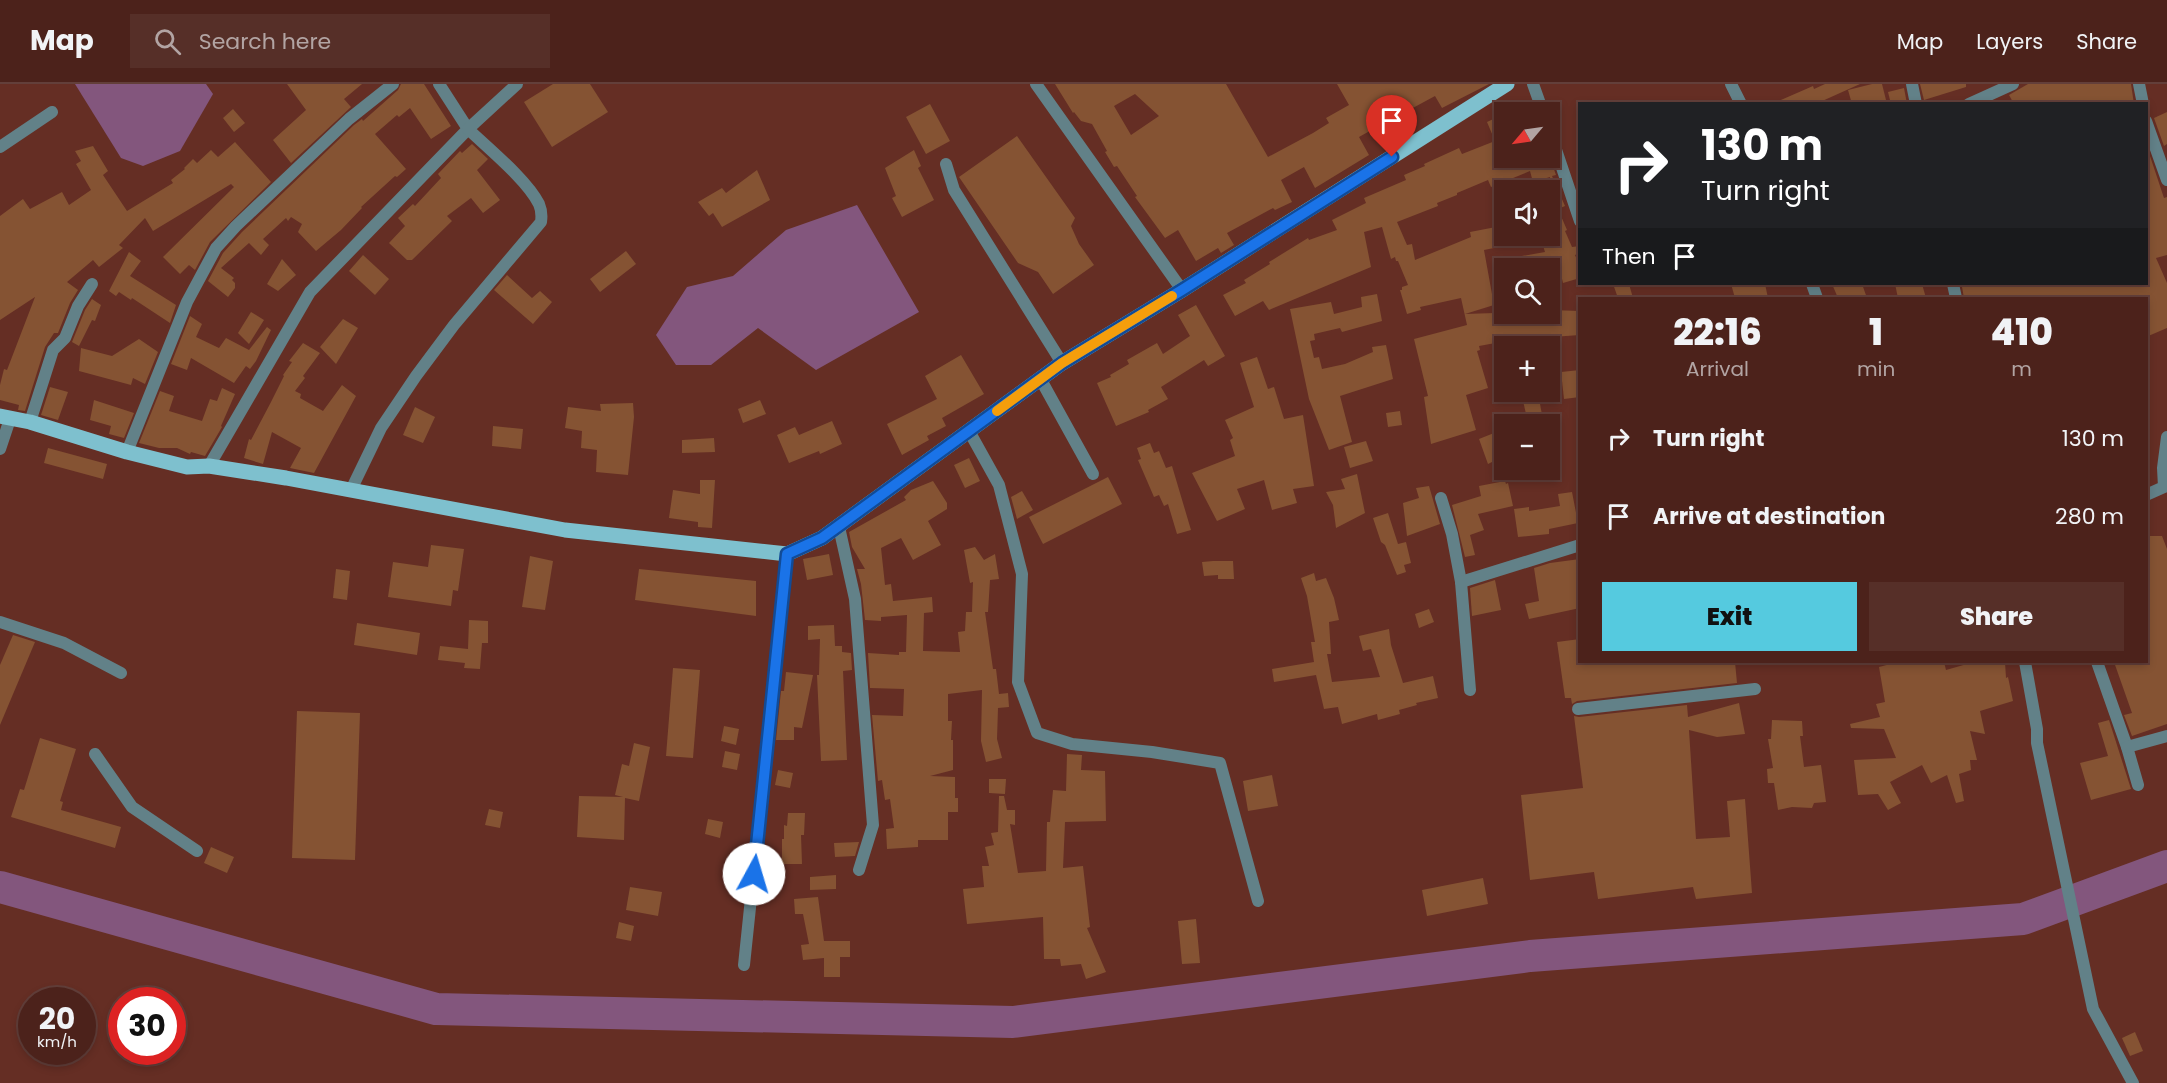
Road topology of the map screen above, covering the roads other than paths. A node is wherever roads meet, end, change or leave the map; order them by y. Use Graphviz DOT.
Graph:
graph roads {
  1 [pos="393,84"];
  2 [pos="439,84"];
  3 [pos="517,84"];
  4 [pos="1036,84"];
  5 [pos="1507,84"];
  6 [pos="1533,84"];
  7 [pos="1731,84"];
  8 [pos="1912,84"];
  9 [pos="2013,84"];
  10 [pos="2139,84"];
  11 [pos="1539,102"];
  12 [pos="1740,102"];
  13 [pos="1916,102"];
  14 [pos="1973,102"];
  15 [pos="2143,102"];
  16 [pos="52,112"];
  17 [pos="2148,127"];
  18 [pos="468,129"];
  19 [pos="0,147"];
  20 [pos="1560,162"];
  21 [pos="946,164"];
  22 [pos="2167,180"];
  23 [pos="1578,215"];
  24 [pos="92,284"];
  25 [pos="1182,290"];
  26 [pos="1062,363"];
  27 [pos="1041,380"];
  28 [pos="5,417"];
  29 [pos="30,422"];
  30 [pos="969,431"];
  31 [pos="2167,437"];
  32 [pos="0,449"];
  33 [pos="127,452"];
  34 [pos="209,466"];
  35 [pos="1093,474"];
  36 [pos="351,490"];
  37 [pos="2166,491"];
  38 [pos="2148,495"];
  39 [pos="1441,498"];
  40 [pos="839,526"];
  41 [pos="1578,545"];
  42 [pos="787,554"];
  43 [pos="1461,582"];
  44 [pos="0,622"];
  45 [pos="2025,663"];
  46 [pos="2097,663"];
  47 [pos="121,673"];
  48 [pos="1755,689"];
  49 [pos="1470,690"];
  50 [pos="1578,709"];
  51 [pos="2167,736"];
  52 [pos="2127,747"];
  53 [pos="95,754"];
  54 [pos="2138,785"];
  55 [pos="197,851"];
  56 [pos="859,870"];
  57 [pos="1258,901"];
  58 [pos="744,965"];
  59 [pos="2133,1083"];
  1 -- 33 [label="street"];
  2 -- 18 [label="street"];
  3 -- 18 [label="street"];
  4 -- 25 [label="street"];
  5 -- 25 [label="main road"];
  6 -- 11 [label="street"];
  7 -- 12 [label="street"];
  8 -- 13 [label="street"];
  9 -- 14 [label="street"];
  10 -- 15 [label="street"];
  16 -- 19 [label="street"];
  17 -- 22 [label="street"];
  18 -- 34 [label="street"];
  18 -- 36 [label="street"];
  20 -- 23 [label="street"];
  21 -- 26 [label="street"];
  24 -- 29 [label="street"];
  25 -- 26 [label="main road"];
  26 -- 27 [label="main road"];
  27 -- 30 [label="main road"];
  27 -- 35 [label="street"];
  28 -- 29 [label="main road"];
  28 -- 32 [label="street"];
  29 -- 33 [label="main road"];
  30 -- 40 [label="main road"];
  30 -- 57 [label="street"];
  31 -- 37 [label="street"];
  33 -- 34 [label="main road"];
  34 -- 36 [label="main road"];
  36 -- 42 [label="main road"];
  37 -- 38 [label="street"];
  39 -- 43 [label="street"];
  40 -- 42 [label="main road"];
  40 -- 56 [label="street"];
  41 -- 43 [label="street"];
  42 -- 58 [label="street"];
  43 -- 49 [label="street"];
  44 -- 47 [label="street"];
  45 -- 59 [label="street"];
  46 -- 52 [label="street"];
  48 -- 50 [label="street"];
  51 -- 52 [label="street"];
  52 -- 54 [label="street"];
  53 -- 55 [label="street"];
}
